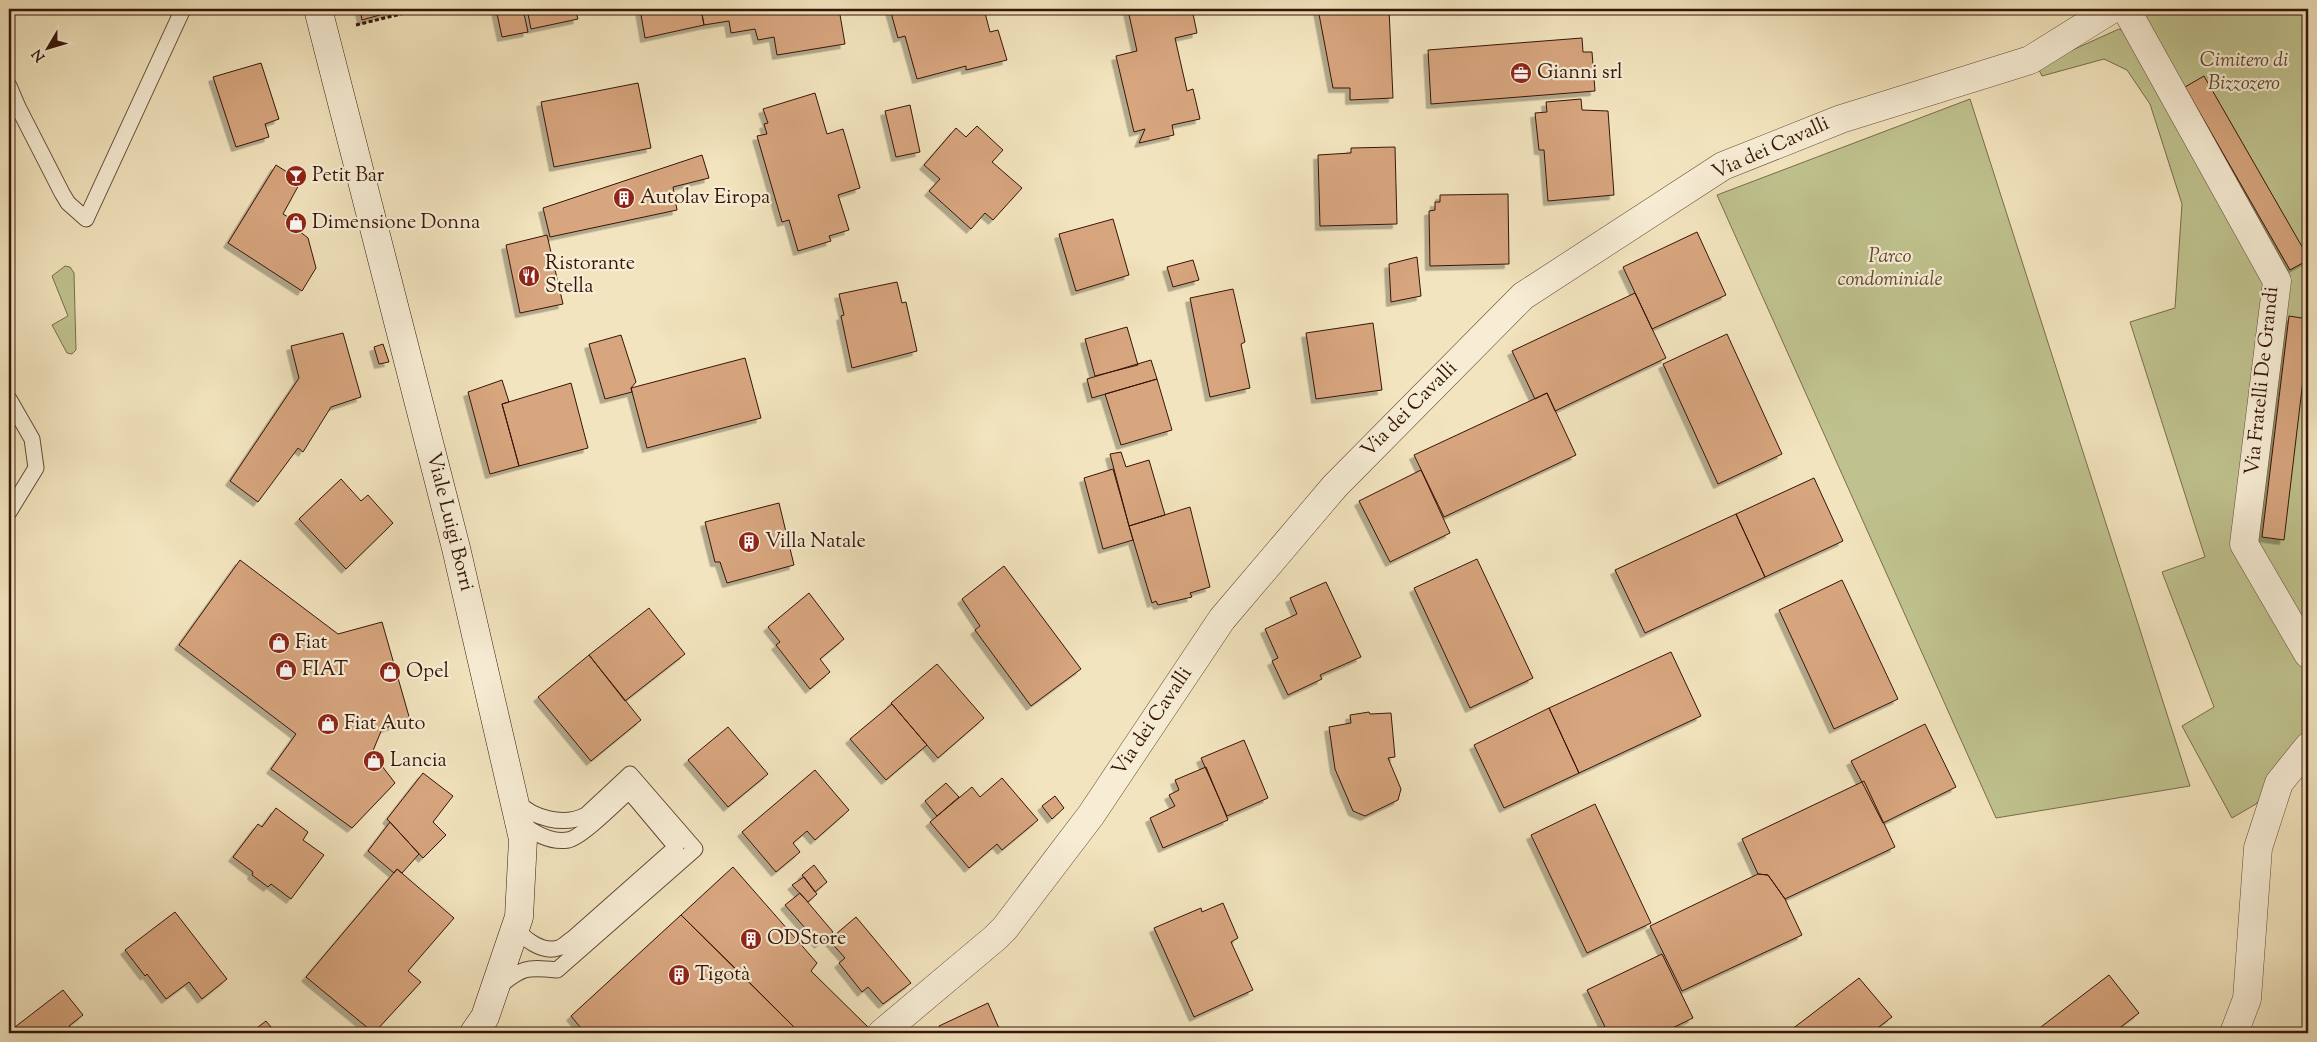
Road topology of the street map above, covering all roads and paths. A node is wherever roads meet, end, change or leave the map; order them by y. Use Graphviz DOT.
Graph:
graph roads {
  1 [pos="183,9"];
  2 [pos="421,9"];
  3 [pos="2112,9"];
  4 [pos="2126,9"];
  5 [pos="321,21"];
  6 [pos="9,86"];
  7 [pos="13,109"];
  8 [pos="9,399"];
  9 [pos="9,512"];
  10 [pos="2308,654"];
  11 [pos="2308,747"];
  12 [pos="517,810"];
  13 [pos="516,926"];
  14 [pos="494,989"];
  15 [pos="474,1033"];
  16 [pos="882,1033"];
  17 [pos="2234,1033"];
  1 -- 7 [label="lane"];
  2 -- 5 [label="path"];
  3 -- 16 [label="street, Via dei Cavalli"];
  4 -- 10 [label="street, Via Fratelli De Grandi"];
  5 -- 12 [label="street, Viale Luigi Borri"];
  6 -- 7 [label="lane"];
  8 -- 9 [label="lane"];
  11 -- 17 [label="street"];
  12 -- 13 [label="street, Viale Luigi Borri"];
  12 -- 13 [label="lane"];
  12 -- 14 [label="lane"];
  13 -- 14 [label="street, Viale Luigi Borri"];
  14 -- 15 [label="street, Viale Luigi Borri"];
}
